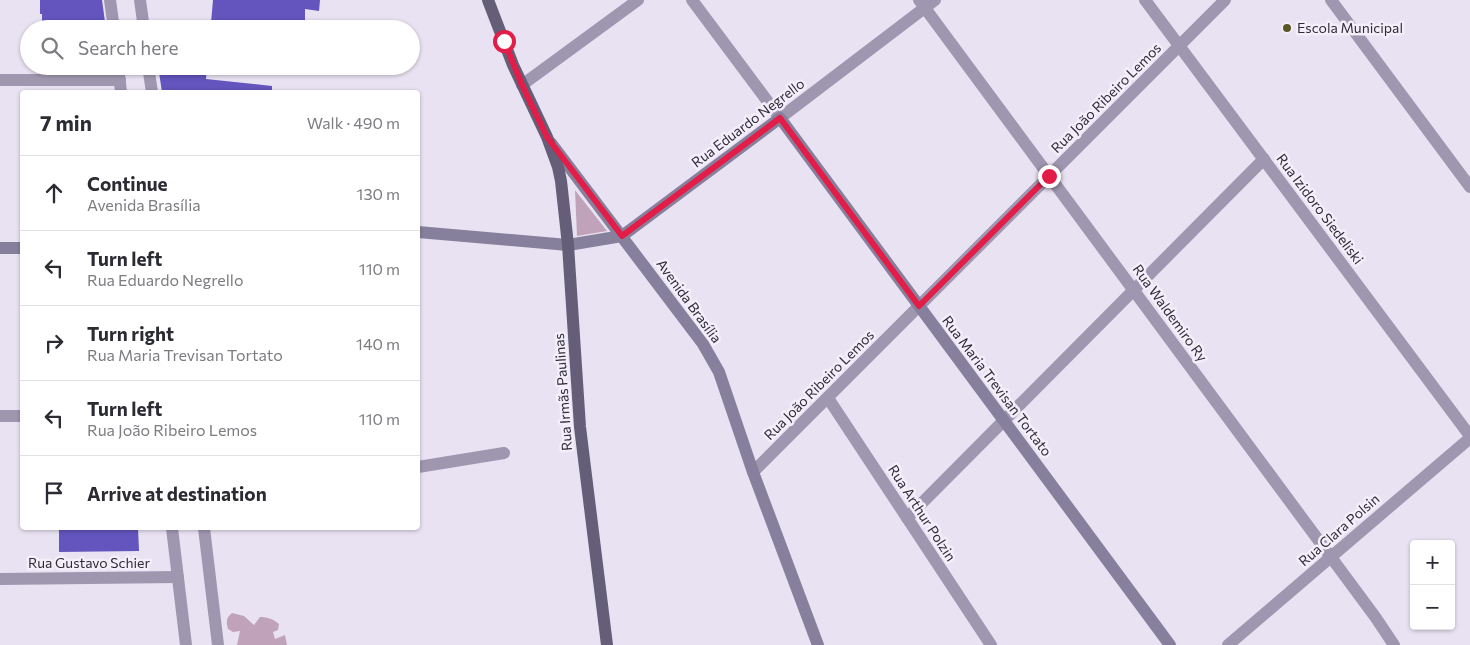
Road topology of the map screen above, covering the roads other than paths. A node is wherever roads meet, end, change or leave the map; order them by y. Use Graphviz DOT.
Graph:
graph roads {
  1 [pos="110,0"];
  2 [pos="140,0"];
  3 [pos="488,0"];
  4 [pos="638,0"];
  5 [pos="692,0"];
  6 [pos="1145,0"];
  7 [pos="1225,0"];
  8 [pos="1332,0"];
  9 [pos="927,3"];
  10 [pos="113,20"];
  11 [pos="143,20"];
  12 [pos="1179,46"];
  13 [pos="149,75"];
  14 [pos="0,80"];
  15 [pos="522,85"];
  16 [pos="121,86"];
  17 [pos="152,90"];
  18 [pos="780,118"];
  19 [pos="547,137"];
  20 [pos="1264,159"];
  21 [pos="1049,176"];
  22 [pos="1470,187"];
  23 [pos="420,232"];
  24 [pos="622,236"];
  25 [pos="568,244"];
  26 [pos="0,248"];
  27 [pos="20,248"];
  28 [pos="1134,290"];
  29 [pos="919,306"];
  30 [pos="828,398"];
  31 [pos="0,416"];
  32 [pos="20,416"];
  33 [pos="1004,420"];
  34 [pos="1470,437"];
  35 [pos="504,453"];
  36 [pos="420,466"];
  37 [pos="753,472"];
  38 [pos="907,518"];
  39 [pos="172,530"];
  40 [pos="204,530"];
  41 [pos="1331,557"];
  42 [pos="178,577"];
  43 [pos="0,579"];
  44 [pos="186,645"];
  45 [pos="218,645"];
  46 [pos="607,645"];
  47 [pos="818,645"];
  48 [pos="991,645"];
  49 [pos="1170,645"];
  50 [pos="1228,645"];
  51 [pos="1394,645"];
  1 -- 10 [label="street"];
  2 -- 11 [label="street"];
  3 -- 15 [label="main road, Avenida Brasília"];
  4 -- 15 [label="street"];
  5 -- 18 [label="street, Rua Maria Trevisan Tortato"];
  6 -- 12 [label="street, Rua Izidoro Siedeliski"];
  7 -- 12 [label="street, Rua João Ribeiro Lemos"];
  8 -- 22 [label="street"];
  9 -- 18 [label="street, Rua Eduardo Negrello"];
  9 -- 21 [label="street, Rua Waldemiro Ry"];
  12 -- 20 [label="street, Rua Izidoro Siedeliski"];
  12 -- 21 [label="street, Rua João Ribeiro Lemos"];
  13 -- 17 [label="street"];
  14 -- 16 [label="street"];
  15 -- 19 [label="main road, Avenida Brasília"];
  18 -- 24 [label="main road, Rua Eduardo Negrello"];
  18 -- 29 [label="main road, Rua Maria Trevisan Tortato"];
  19 -- 24 [label="main road, Avenida Brasília"];
  19 -- 25 [label="main road, Rua Irmãs Paulinas"];
  20 -- 28 [label="street"];
  20 -- 34 [label="street, Rua Izidoro Siedeliski"];
  21 -- 28 [label="street, Rua Waldemiro Ry"];
  21 -- 29 [label="street, Rua João Ribeiro Lemos"];
  23 -- 25 [label="main road, Rua Eduardo Negrello"];
  24 -- 25 [label="main road, Rua Eduardo Negrello"];
  24 -- 37 [label="main road, Avenida Brasília"];
  25 -- 46 [label="main road, Rua Irmãs Paulinas"];
  26 -- 27 [label="main road"];
  28 -- 33 [label="street"];
  28 -- 41 [label="street, Rua Waldemiro Ry"];
  29 -- 30 [label="street, Rua João Ribeiro Lemos"];
  29 -- 33 [label="main road, Rua Maria Trevisan Tortato"];
  30 -- 37 [label="street, Rua João Ribeiro Lemos"];
  30 -- 38 [label="street, Rua Arthur Polzin"];
  31 -- 32 [label="street"];
  33 -- 38 [label="street"];
  33 -- 49 [label="main road, Rua Maria Trevisan Tortato"];
  34 -- 41 [label="street, Rua Clara Polsin"];
  35 -- 36 [label="street"];
  37 -- 47 [label="main road, Avenida Brasília"];
  38 -- 48 [label="street, Rua Arthur Polzin"];
  39 -- 42 [label="street"];
  40 -- 45 [label="street"];
  41 -- 50 [label="street, Rua Clara Polsin"];
  41 -- 51 [label="street, Rua Waldemiro Ry"];
  42 -- 43 [label="street, Rua Gustavo Schier"];
  42 -- 44 [label="street"];
}
